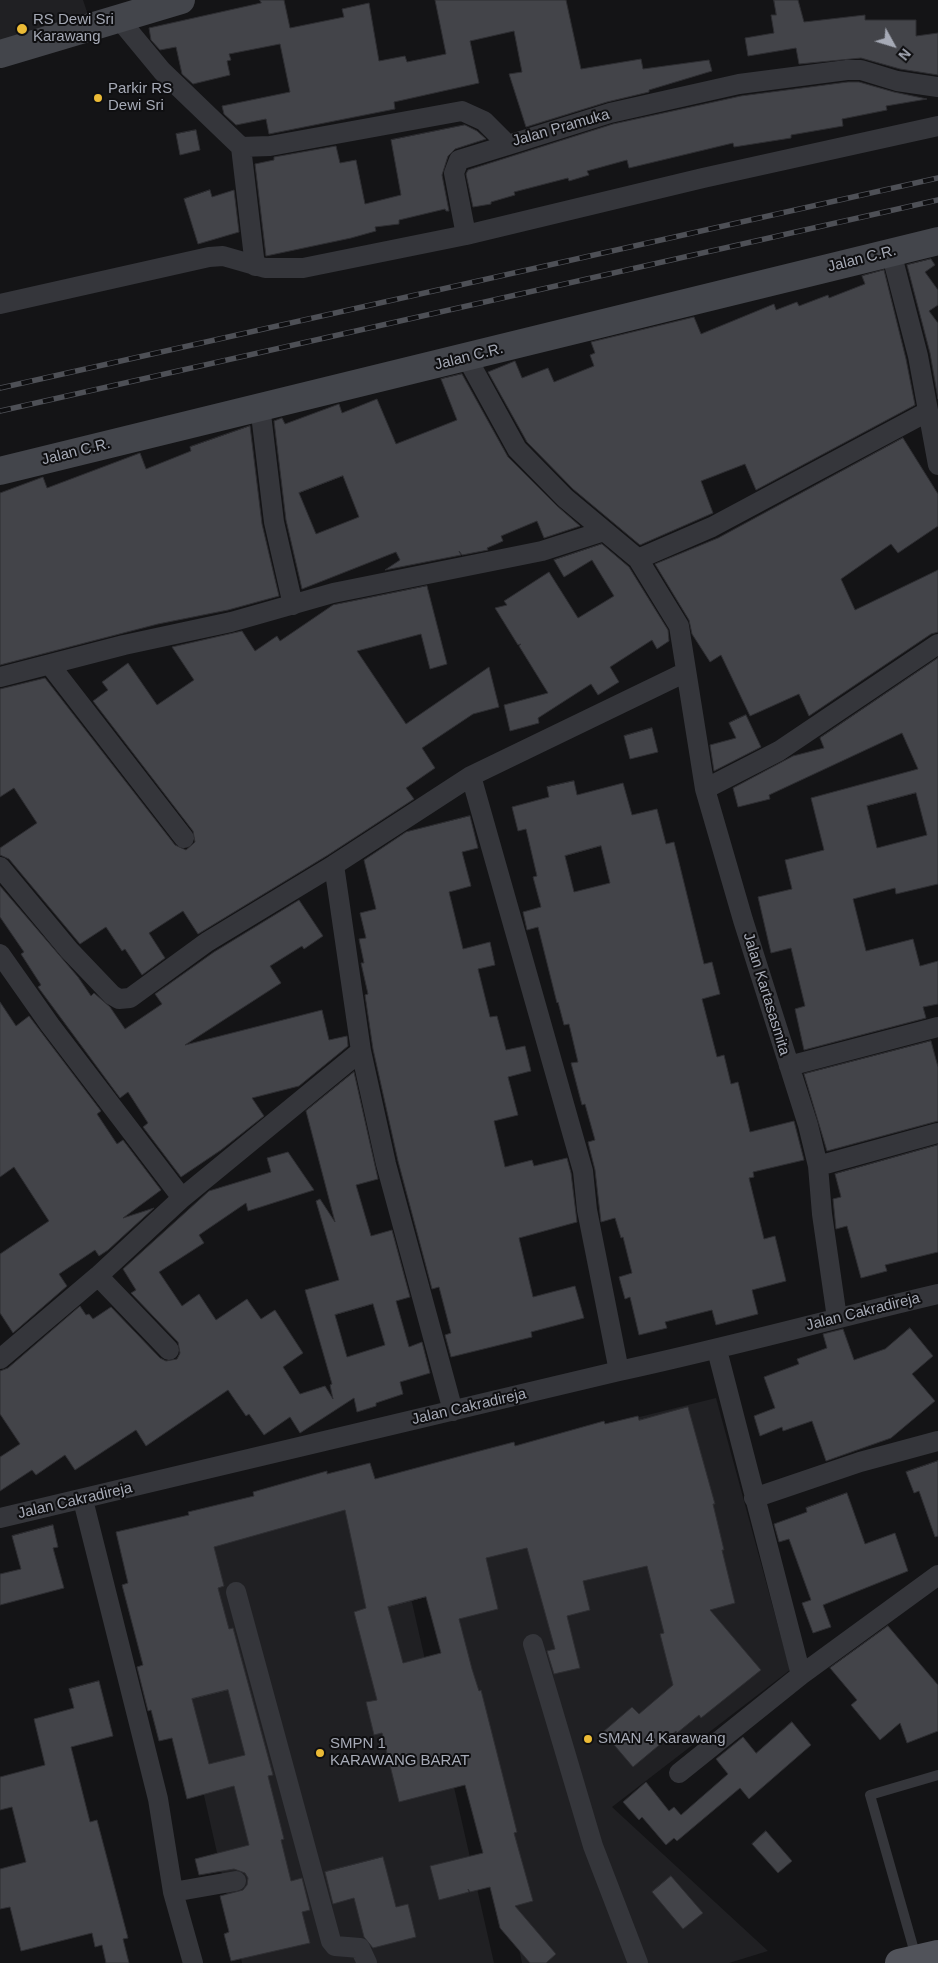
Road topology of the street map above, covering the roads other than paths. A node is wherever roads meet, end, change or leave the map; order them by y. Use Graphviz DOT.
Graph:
graph roads {
  1 [pos="182,0"];
  2 [pos="115,10"];
  3 [pos="0,54"];
  4 [pos="938,87"];
  5 [pos="938,126"];
  6 [pos="508,145"];
  7 [pos="241,147"];
  8 [pos="466,235"];
  9 [pos="938,241"];
  10 [pos="891,252"];
  11 [pos="255,266"];
  12 [pos="0,304"];
  13 [pos="467,358"];
  14 [pos="260,406"];
  15 [pos="927,412"];
  16 [pos="938,463"];
  17 [pos="0,471"];
  18 [pos="604,531"];
  19 [pos="638,559"];
  20 [pos="293,605"];
  21 [pos="938,644"];
  22 [pos="50,665"];
  23 [pos="686,672"];
  24 [pos="0,677"];
  25 [pos="471,776"];
  26 [pos="706,789"];
  27 [pos="184,838"];
  28 [pos="334,866"];
  29 [pos="0,867"];
  30 [pos="0,954"];
  31 [pos="938,1027"];
  32 [pos="361,1051"];
  33 [pos="789,1066"];
  34 [pos="938,1133"];
  35 [pos="818,1166"];
  36 [pos="182,1198"];
  37 [pos="98,1276"];
  38 [pos="938,1294"];
  39 [pos="837,1318"];
  40 [pos="169,1350"];
  41 [pos="718,1350"];
  42 [pos="2,1354"];
  43 [pos="619,1371"];
  44 [pos="454,1411"];
  45 [pos="938,1441"];
  46 [pos="754,1498"];
  47 [pos="83,1500"];
  48 [pos="0,1518"];
  49 [pos="938,1575"];
  50 [pos="236,1592"];
  51 [pos="533,1644"];
  52 [pos="801,1675"];
  53 [pos="679,1773"];
  54 [pos="938,1775"];
  55 [pos="236,1881"];
  56 [pos="173,1892"];
  57 [pos="918,1960"];
  58 [pos="193,1963"];
  59 [pos="367,1963"];
  60 [pos="638,1963"];
  1 -- 2 [label="street"];
  2 -- 3 [label="street"];
  2 -- 7 [label="street"];
  4 -- 6 [label="street, Jalan Pramuka"];
  5 -- 8 [label="street"];
  6 -- 7 [label="street, Jalan Pramuka"];
  6 -- 8 [label="street"];
  7 -- 11 [label="street"];
  8 -- 11 [label="street"];
  9 -- 10 [label="street, Jalan C.R."];
  10 -- 13 [label="street, Jalan C.R."];
  10 -- 15 [label="street"];
  11 -- 12 [label="street"];
  13 -- 14 [label="street, Jalan C.R."];
  13 -- 18 [label="street, Jalan Kartasasmita"];
  14 -- 17 [label="street, Jalan C.R."];
  14 -- 20 [label="street"];
  15 -- 16 [label="street"];
  15 -- 19 [label="street"];
  18 -- 19 [label="street, Jalan Kartasasmita"];
  18 -- 20 [label="street"];
  19 -- 23 [label="street, Jalan Kartasasmita"];
  20 -- 22 [label="street"];
  21 -- 26 [label="street"];
  22 -- 24 [label="street"];
  22 -- 27 [label="street"];
  23 -- 25 [label="street"];
  23 -- 26 [label="street, Jalan Kartasasmita"];
  25 -- 28 [label="street"];
  25 -- 43 [label="street"];
  26 -- 33 [label="street, Jalan Kartasasmita"];
  28 -- 29 [label="street"];
  28 -- 32 [label="street"];
  30 -- 36 [label="street"];
  31 -- 33 [label="street"];
  32 -- 36 [label="street"];
  32 -- 44 [label="street"];
  33 -- 35 [label="street, Jalan Kartasasmita"];
  34 -- 35 [label="street"];
  35 -- 39 [label="street, Jalan Kartasasmita"];
  36 -- 37 [label="street"];
  37 -- 40 [label="street"];
  37 -- 42 [label="street"];
  38 -- 39 [label="street, Jalan Cakradireja"];
  39 -- 41 [label="street, Jalan Cakradireja"];
  41 -- 43 [label="street, Jalan Cakradireja"];
  41 -- 46 [label="street"];
  43 -- 44 [label="street, Jalan Cakradireja"];
  44 -- 47 [label="street, Jalan Cakradireja"];
  45 -- 46 [label="street"];
  46 -- 52 [label="street"];
  47 -- 48 [label="street, Jalan Cakradireja"];
  47 -- 56 [label="street"];
  49 -- 52 [label="street"];
  50 -- 59 [label="street"];
  51 -- 60 [label="street"];
  52 -- 53 [label="street"];
  54 -- 57 [label="lane"];
  55 -- 56 [label="street"];
  56 -- 58 [label="street"];
}
